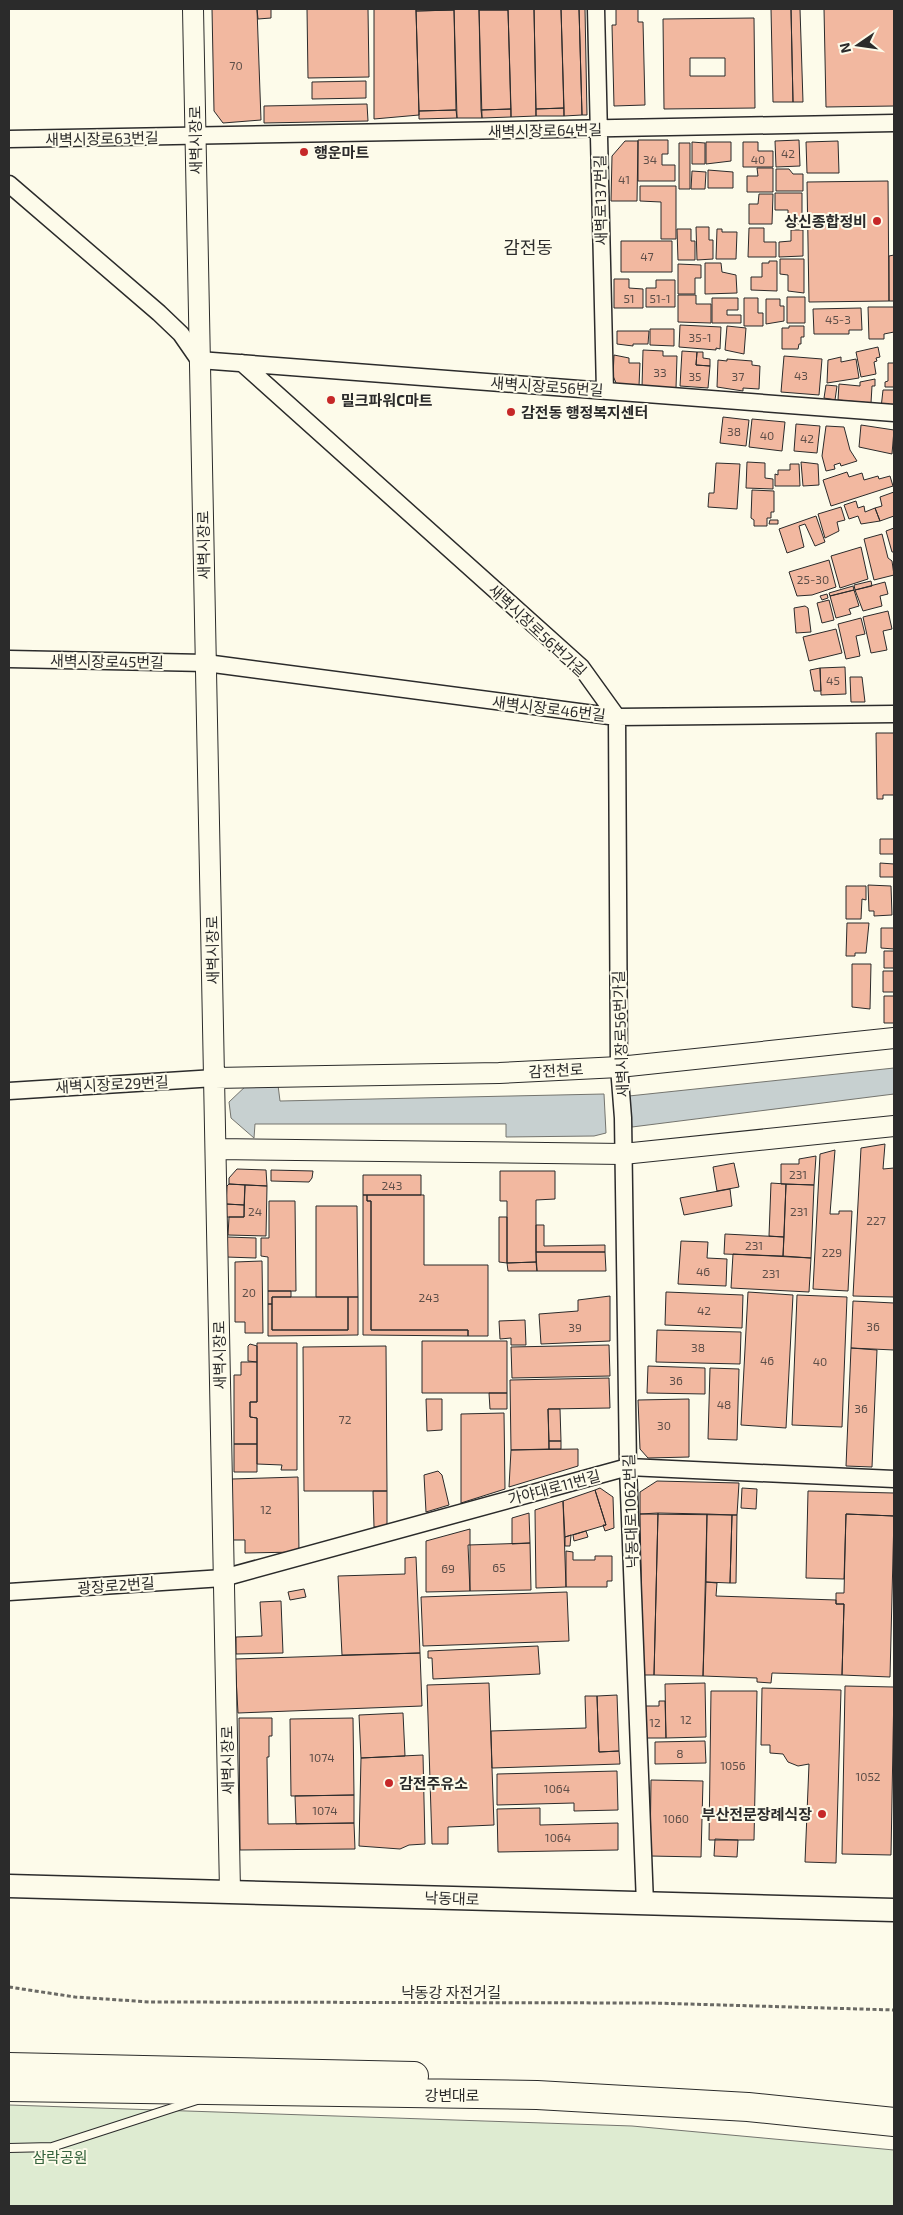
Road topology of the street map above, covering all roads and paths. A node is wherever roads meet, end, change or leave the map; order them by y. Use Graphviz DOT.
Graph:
graph roads {
  1 [pos="193,9"];
  2 [pos="596,9"];
  3 [pos="894,123"];
  4 [pos="598,129"];
  5 [pos="195,137"];
  6 [pos="9,139"];
  7 [pos="9,184"];
  8 [pos="200,360"];
  9 [pos="242,363"];
  10 [pos="605,391"];
  11 [pos="894,413"];
  12 [pos="9,659"];
  13 [pos="206,663"];
  14 [pos="894,714"];
  15 [pos="617,717"];
  16 [pos="894,1038"];
  17 [pos="619,1067"];
  18 [pos="215,1078"];
  19 [pos="9,1091"];
  20 [pos="623,1118"];
  21 [pos="894,1126"];
  22 [pos="216,1149"];
  23 [pos="623,1154"];
  24 [pos="628,1467"];
  25 [pos="894,1479"];
  26 [pos="224,1578"];
  27 [pos="9,1592"];
  28 [pos="9,1886"];
  29 [pos="230,1891"];
  30 [pos="645,1904"];
  31 [pos="894,1910"];
  32 [pos="9,1987"];
  33 [pos="894,2010"];
  34 [pos="9,2067"];
  35 [pos="9,2087"];
  36 [pos="224,2092"];
  37 [pos="894,2104"];
  38 [pos="894,2122"];
  39 [pos="9,2148"];
  1 -- 5 [label="street, 새벽시장로"];
  2 -- 4 [label="street, 새벽로137번길"];
  3 -- 4 [label="street, 새벽시장로64번길"];
  4 -- 5 [label="street, 새벽시장로64번길"];
  4 -- 10 [label="street, 새벽로137번길"];
  5 -- 6 [label="street, 새벽시장로63번길"];
  5 -- 8 [label="street, 새벽시장로"];
  7 -- 8 [label="street"];
  8 -- 9 [label="street, 새벽시장로56번길"];
  8 -- 13 [label="street, 새벽시장로"];
  9 -- 10 [label="street, 새벽시장로56번길"];
  9 -- 15 [label="street, 새벽시장로56번가길"];
  10 -- 11 [label="street, 새벽시장로56번길"];
  12 -- 13 [label="street, 새벽시장로45번길"];
  13 -- 15 [label="street, 새벽시장로46번길"];
  13 -- 18 [label="street, 새벽시장로"];
  14 -- 15 [label="street, 새벽시장로46번길"];
  15 -- 17 [label="street, 새벽시장로56번가길"];
  16 -- 17 [label="street, 감전천로"];
  17 -- 18 [label="street, 감전천로"];
  17 -- 20 [label="street, 새벽시장로56번가길"];
  18 -- 19 [label="street, 새벽시장로29번길"];
  18 -- 22 [label="street, 새벽시장로"];
  20 -- 23 [label="street, 낙동대로1062번길"];
  21 -- 23 [label="street"];
  22 -- 23 [label="street"];
  22 -- 26 [label="street, 새벽시장로"];
  23 -- 24 [label="street, 낙동대로1062번길"];
  24 -- 25 [label="street, 가야대로11번길"];
  24 -- 26 [label="street, 가야대로11번길"];
  24 -- 30 [label="street, 낙동대로1062번길"];
  26 -- 27 [label="street, 광장로2번길"];
  26 -- 29 [label="street, 새벽시장로"];
  28 -- 29 [label="main road, 낙동대로"];
  29 -- 30 [label="main road, 낙동대로"];
  30 -- 31 [label="main road, 낙동대로"];
  32 -- 33 [label="path, 낙동강 자전거길"];
  34 -- 37 [label="highway, 강변대로"];
  35 -- 36 [label="highway, 강변대로"];
  36 -- 38 [label="highway, 강변대로"];
  36 -- 39 [label="lane"];
}
